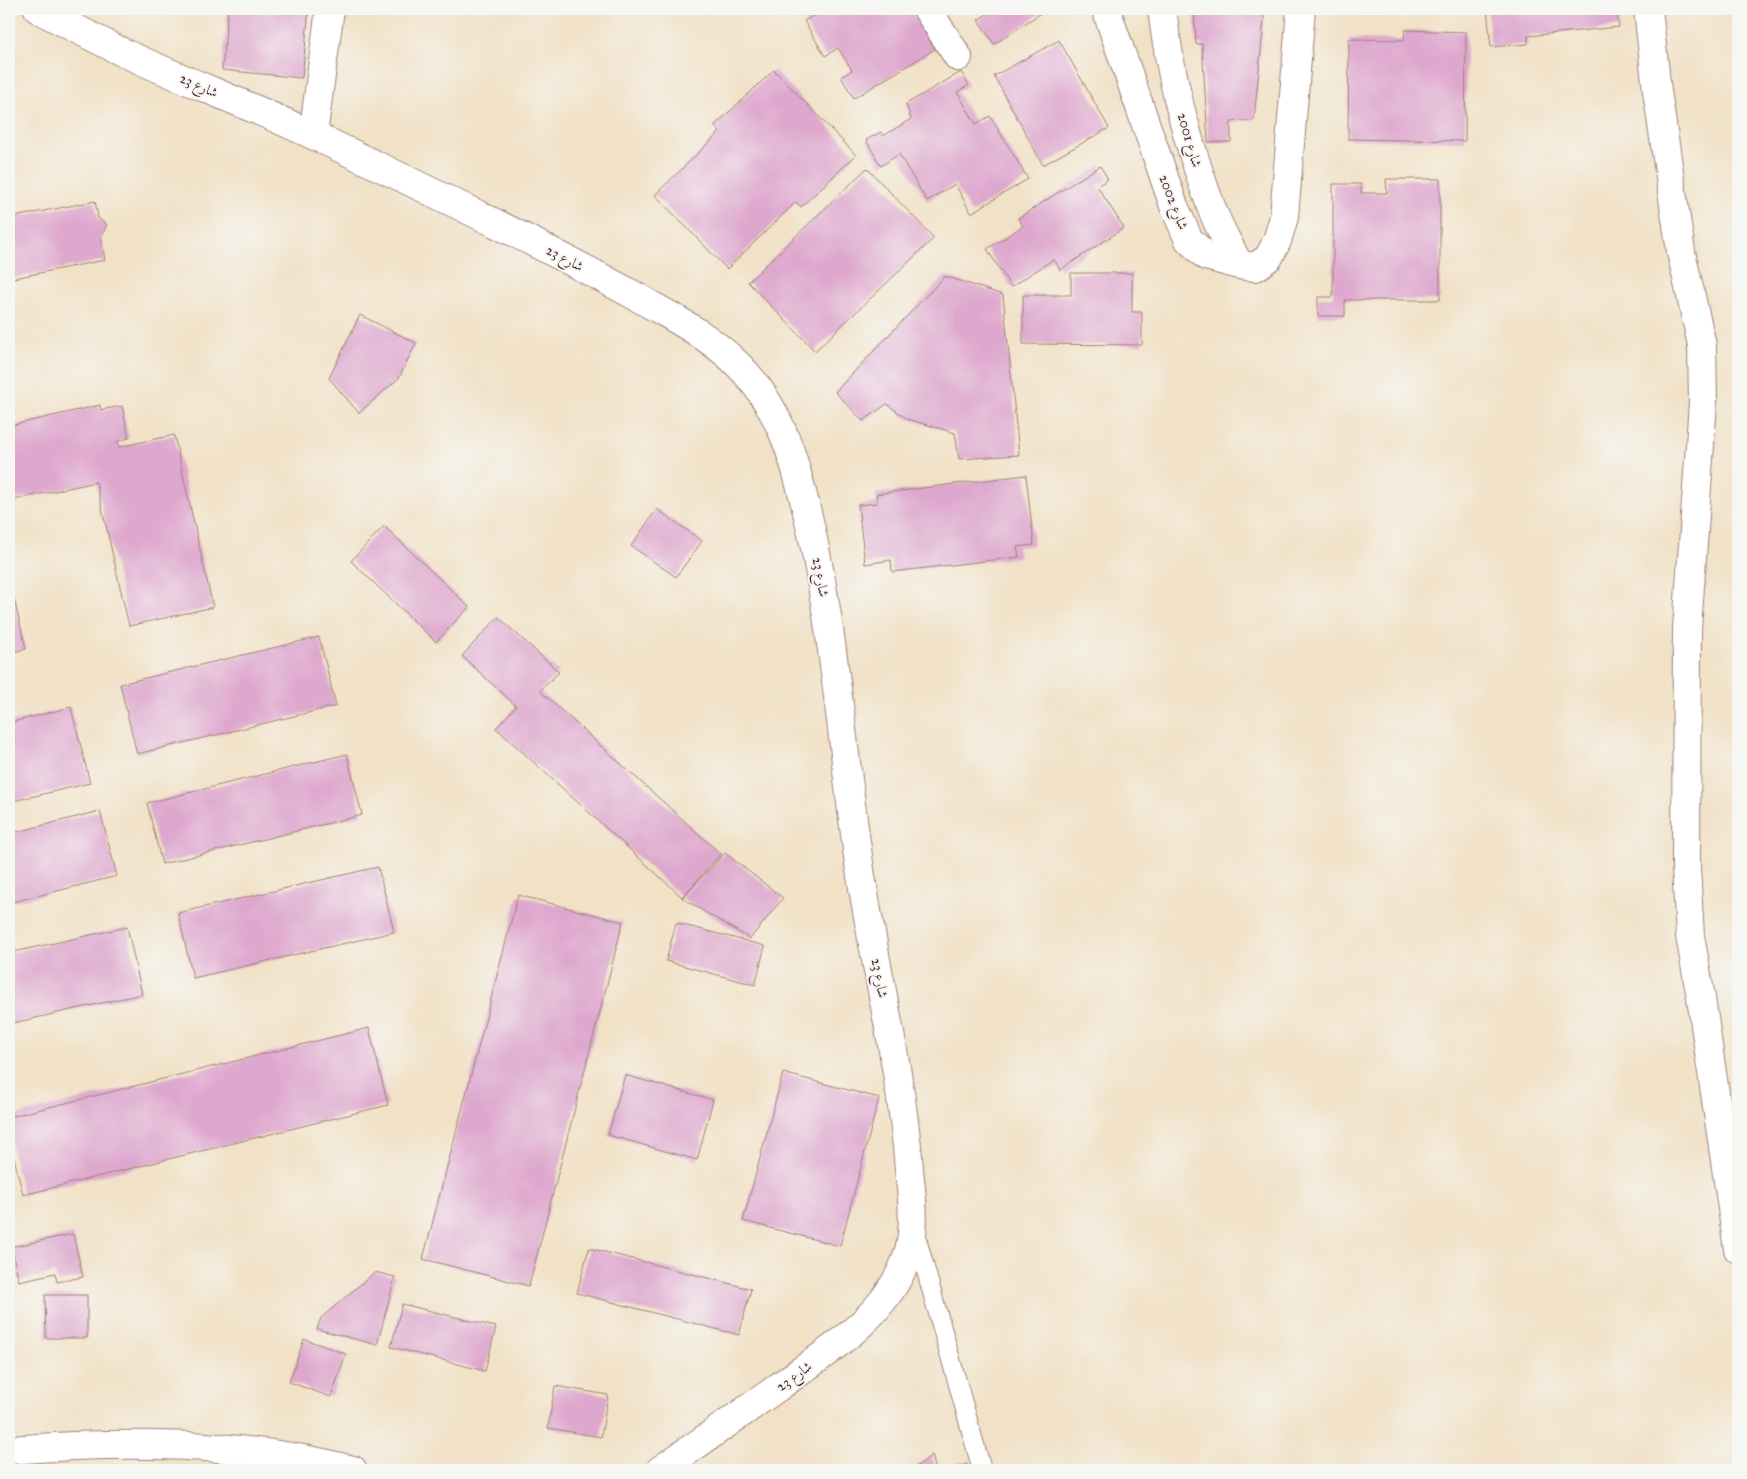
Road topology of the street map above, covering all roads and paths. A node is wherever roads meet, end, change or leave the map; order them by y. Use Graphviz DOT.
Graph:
graph roads {
  1 [pos="38,9"];
  2 [pos="330,9"];
  3 [pos="927,9"];
  4 [pos="1106,9"];
  5 [pos="1162,9"];
  6 [pos="1301,9"];
  7 [pos="1648,9"];
  8 [pos="958,56"];
  9 [pos="314,135"];
  10 [pos="1239,265"];
  11 [pos="913,1224"];
  12 [pos="1738,1249"];
  13 [pos="9,1450"];
  14 [pos="353,1470"];
  15 [pos="660,1470"];
  16 [pos="982,1470"];
  1 -- 9 [label="main road, شارع 23"];
  2 -- 9 [label="main road"];
  3 -- 8 [label="main road"];
  4 -- 10 [label="main road, شارع 2002"];
  5 -- 10 [label="main road, شارع 2001"];
  6 -- 10 [label="main road, شارع 2002"];
  7 -- 12 [label="main road"];
  9 -- 11 [label="main road, شارع 23"];
  11 -- 15 [label="main road, شارع 23"];
  11 -- 16 [label="lane"];
  13 -- 14 [label="main road"];
}
